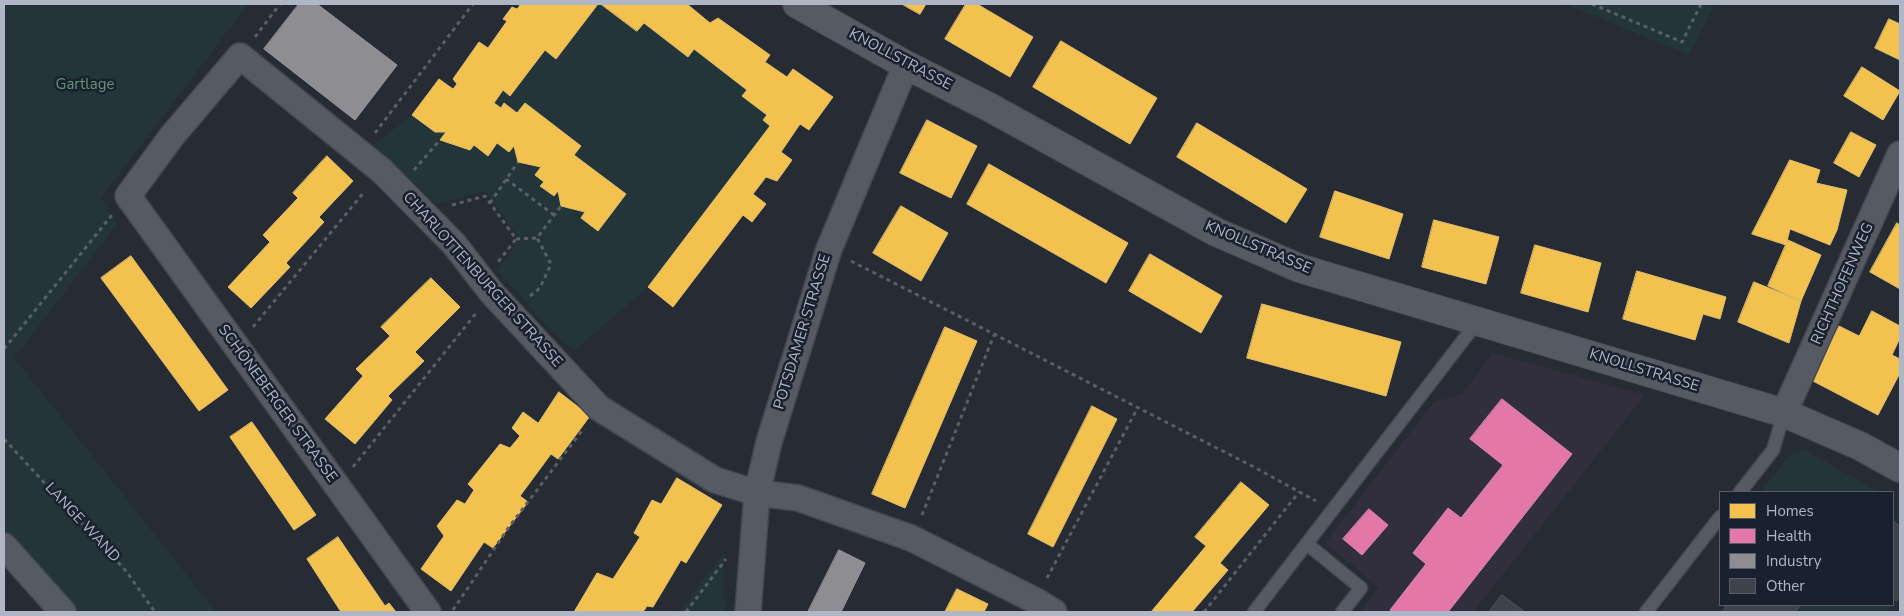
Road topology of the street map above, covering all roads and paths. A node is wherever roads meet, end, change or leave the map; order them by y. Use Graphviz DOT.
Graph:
graph roads {
  1 [pos="280,4"];
  2 [pos="473,4"];
  3 [pos="797,4"];
  4 [pos="1592,4"];
  5 [pos="1702,4"];
  6 [pos="240,56"];
  7 [pos="906,65"];
  8 [pos="358,152"];
  9 [pos="1900,154"];
  10 [pos="518,162"];
  11 [pos="382,171"];
  12 [pos="506,179"];
  13 [pos="128,196"];
  14 [pos="490,203"];
  15 [pos="561,206"];
  16 [pos="446,207"];
  17 [pos="554,215"];
  18 [pos="536,238"];
  19 [pos="516,239"];
  20 [pos="829,249"];
  21 [pos="497,262"];
  22 [pos="492,293"];
  23 [pos="528,298"];
  24 [pos="1478,321"];
  25 [pos="994,335"];
  26 [pos="236,347"];
  27 [pos="4,349"];
  28 [pos="599,408"];
  29 [pos="1137,409"];
  30 [pos="1784,413"];
  31 [pos="4,439"];
  32 [pos="1900,468"];
  33 [pos="336,487"];
  34 [pos="1741,491"];
  35 [pos="757,493"];
  36 [pos="1719,518"];
  37 [pos="911,538"];
  38 [pos="1308,544"];
  39 [pos="4,546"];
  40 [pos="1045,606"];
  41 [pos="63,612"];
  42 [pos="155,612"];
  43 [pos="428,612"];
  44 [pos="451,612"];
  45 [pos="748,612"];
  46 [pos="1204,612"];
  47 [pos="1254,612"];
  48 [pos="1342,612"];
  49 [pos="1646,612"];
  1 -- 6 [label="path"];
  2 -- 8 [label="path"];
  3 -- 7 [label="street, KNOLLSTRASSE"];
  4 -- 5 [label="path"];
  6 -- 8 [label="street, CHARLOTTENBURGER STRASSE"];
  6 -- 13 [label="street"];
  7 -- 20 [label="street, POTSDAMER STRASSE"];
  7 -- 24 [label="street, KNOLLSTRASSE"];
  8 -- 11 [label="street, CHARLOTTENBURGER STRASSE"];
  9 -- 30 [label="street, RICHTHOFENWEG"];
  10 -- 12 [label="path"];
  11 -- 22 [label="street, CHARLOTTENBURGER STRASSE"];
  11 -- 26 [label="path"];
  12 -- 14 [label="path"];
  12 -- 17 [label="path"];
  13 -- 26 [label="street, SCHÖNEBERGER STRASSE"];
  13 -- 27 [label="path"];
  14 -- 16 [label="path"];
  14 -- 19 [label="path"];
  15 -- 17 [label="path"];
  17 -- 18 [label="path"];
  18 -- 19 [label="path"];
  18 -- 23 [label="path"];
  19 -- 21 [label="path"];
  20 -- 25 [label="path"];
  20 -- 35 [label="street, POTSDAMER STRASSE"];
  22 -- 28 [label="street, CHARLOTTENBURGER STRASSE"];
  22 -- 33 [label="path"];
  24 -- 30 [label="street, KNOLLSTRASSE"];
  24 -- 38 [label="lane"];
  25 -- 29 [label="path"];
  25 -- 37 [label="path"];
  26 -- 33 [label="street, SCHÖNEBERGER STRASSE"];
  28 -- 35 [label="street, CHARLOTTENBURGER STRASSE"];
  28 -- 44 [label="path"];
  29 -- 40 [label="path"];
  29 -- 46 [label="path"];
  30 -- 32 [label="street, KNOLLSTRASSE"];
  30 -- 34 [label="lane"];
  31 -- 42 [label="path, LANGE WAND"];
  33 -- 43 [label="street, SCHÖNEBERGER STRASSE"];
  35 -- 37 [label="street, CHARLOTTENBURGER STRASSE"];
  35 -- 45 [label="street, POTSDAMER STRASSE"];
  36 -- 49 [label="lane"];
  37 -- 40 [label="street, CHARLOTTENBURGER STRASSE"];
  38 -- 47 [label="lane"];
  38 -- 48 [label="lane"];
  39 -- 41 [label="street"];
}
